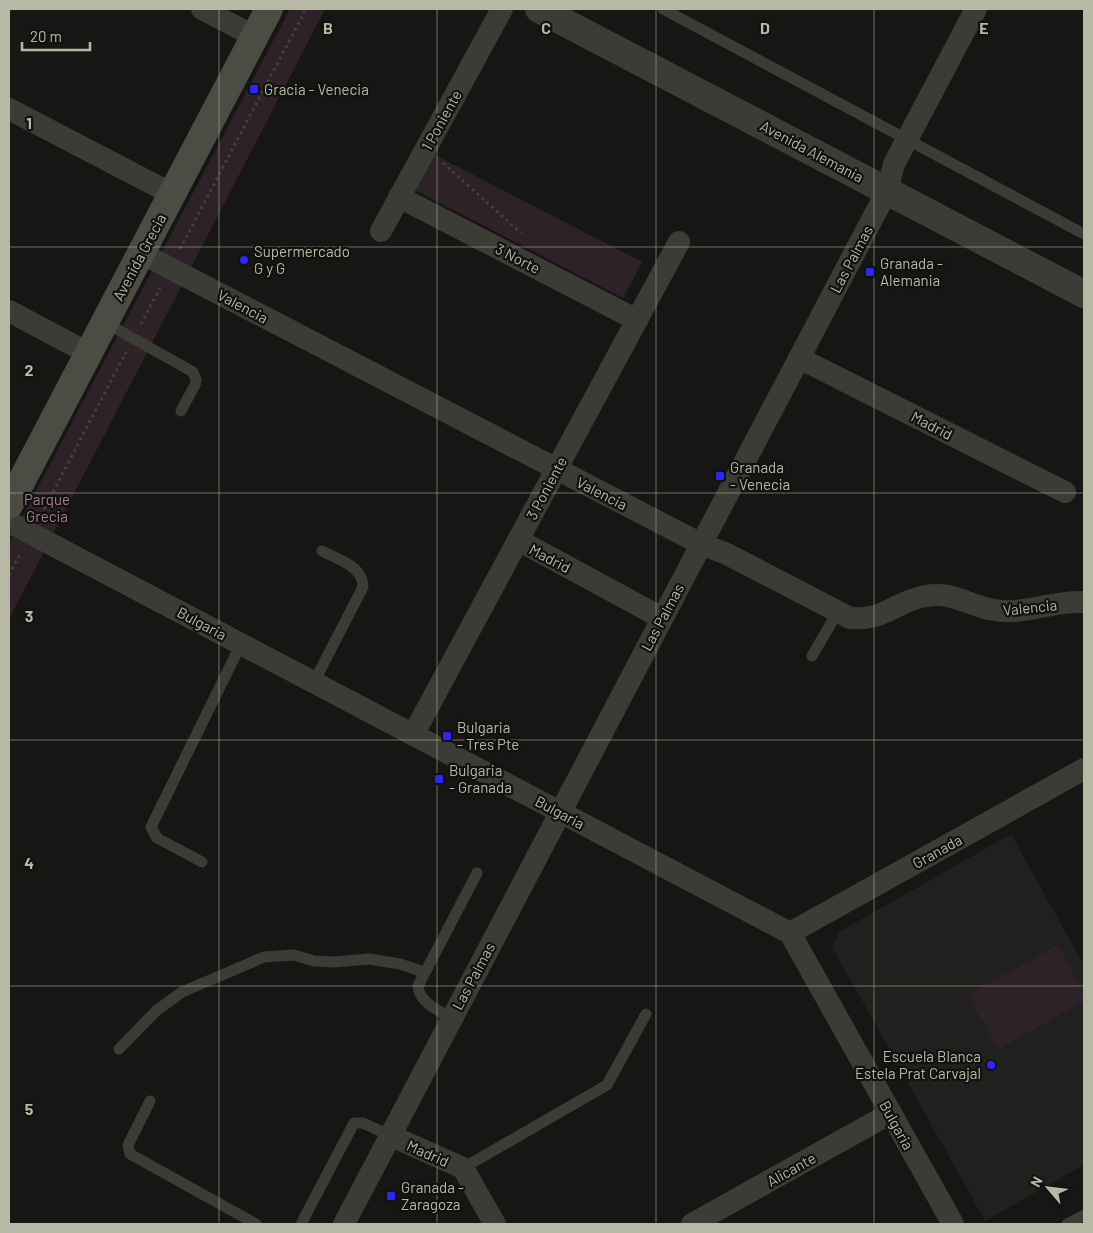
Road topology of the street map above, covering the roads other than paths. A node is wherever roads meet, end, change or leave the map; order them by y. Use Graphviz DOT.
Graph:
graph roads {
  1 [pos="202,9"];
  2 [pos="268,9"];
  3 [pos="502,9"];
  4 [pos="539,9"];
  5 [pos="663,9"];
  6 [pos="976,9"];
  7 [pos="254,36"];
  8 [pos="9,109"];
  9 [pos="907,139"];
  10 [pos="887,191"];
  11 [pos="172,194"];
  12 [pos="399,197"];
  13 [pos="381,231"];
  14 [pos="1084,234"];
  15 [pos="678,242"];
  16 [pos="141,253"];
  17 [pos="1084,294"];
  18 [pos="9,312"];
  19 [pos="637,320"];
  20 [pos="104,322"];
  21 [pos="88,353"];
  22 [pos="799,358"];
  23 [pos="181,411"];
  24 [pos="556,470"];
  25 [pos="1065,492"];
  26 [pos="9,505"];
  27 [pos="9,522"];
  28 [pos="518,540"];
  29 [pos="701,544"];
  30 [pos="322,551"];
  31 [pos="1084,602"];
  32 [pos="837,613"];
  33 [pos="662,618"];
  34 [pos="241,644"];
  35 [pos="812,656"];
  36 [pos="314,682"];
  37 [pos="413,735"];
  38 [pos="1084,769"];
  39 [pos="560,812"];
  40 [pos="202,862"];
  41 [pos="477,873"];
  42 [pos="790,933"];
  43 [pos="424,972"];
  44 [pos="646,1014"];
  45 [pos="450,1018"];
  46 [pos="119,1049"];
  47 [pos="150,1101"];
  48 [pos="891,1113"];
  49 [pos="389,1135"];
  50 [pos="463,1168"];
  51 [pos="1084,1215"];
  52 [pos="256,1224"];
  53 [pos="301,1224"];
  54 [pos="344,1224"];
  55 [pos="495,1224"];
  56 [pos="692,1224"];
  57 [pos="953,1224"];
  58 [pos="1068,1224"];
  1 -- 7 [label="street"];
  2 -- 7 [label="main road, Avenida Grecia"];
  3 -- 12 [label="street, 1 Poniente"];
  4 -- 10 [label="street, Avenida Alemania"];
  5 -- 9 [label="lane"];
  6 -- 9 [label="street, Las Palmas"];
  7 -- 11 [label="main road, Avenida Grecia"];
  8 -- 11 [label="street"];
  9 -- 10 [label="street, Las Palmas"];
  9 -- 14 [label="lane"];
  10 -- 17 [label="street, Avenida Alemania"];
  10 -- 22 [label="street, Las Palmas"];
  11 -- 16 [label="main road, Avenida Grecia"];
  12 -- 13 [label="street, 1 Poniente"];
  12 -- 19 [label="street, 3 Norte"];
  15 -- 19 [label="street, 3 Poniente"];
  16 -- 20 [label="main road, Avenida Grecia"];
  16 -- 24 [label="street, Valencia"];
  18 -- 21 [label="street"];
  19 -- 24 [label="street, 3 Poniente"];
  20 -- 21 [label="main road, Avenida Grecia"];
  20 -- 23 [label="lane"];
  21 -- 26 [label="main road, Avenida Grecia"];
  22 -- 25 [label="street, Madrid"];
  22 -- 29 [label="street, Las Palmas"];
  24 -- 28 [label="street, 3 Poniente"];
  24 -- 29 [label="street, Valencia"];
  27 -- 34 [label="street, Bulgaria"];
  28 -- 33 [label="street, Madrid"];
  28 -- 37 [label="street, 3 Poniente"];
  29 -- 32 [label="street, Valencia"];
  29 -- 33 [label="street, Las Palmas"];
  30 -- 36 [label="lane"];
  31 -- 32 [label="street, Valencia"];
  32 -- 35 [label="lane"];
  33 -- 39 [label="street, Las Palmas"];
  34 -- 36 [label="street, Bulgaria"];
  34 -- 40 [label="lane"];
  36 -- 37 [label="street, Bulgaria"];
  37 -- 39 [label="street, Bulgaria"];
  38 -- 42 [label="street, Granada"];
  39 -- 42 [label="street, Bulgaria"];
  39 -- 45 [label="street, Las Palmas"];
  41 -- 43 [label="lane"];
  42 -- 48 [label="street, Bulgaria"];
  43 -- 45 [label="lane"];
  43 -- 46 [label="lane"];
  44 -- 50 [label="lane"];
  45 -- 49 [label="street, Las Palmas"];
  47 -- 52 [label="lane"];
  48 -- 56 [label="street, Alicante"];
  48 -- 57 [label="street, Bulgaria"];
  49 -- 50 [label="street, Madrid"];
  49 -- 53 [label="lane"];
  49 -- 54 [label="street, Las Palmas"];
  50 -- 55 [label="street, Madrid"];
  51 -- 58 [label="lane"];
}
